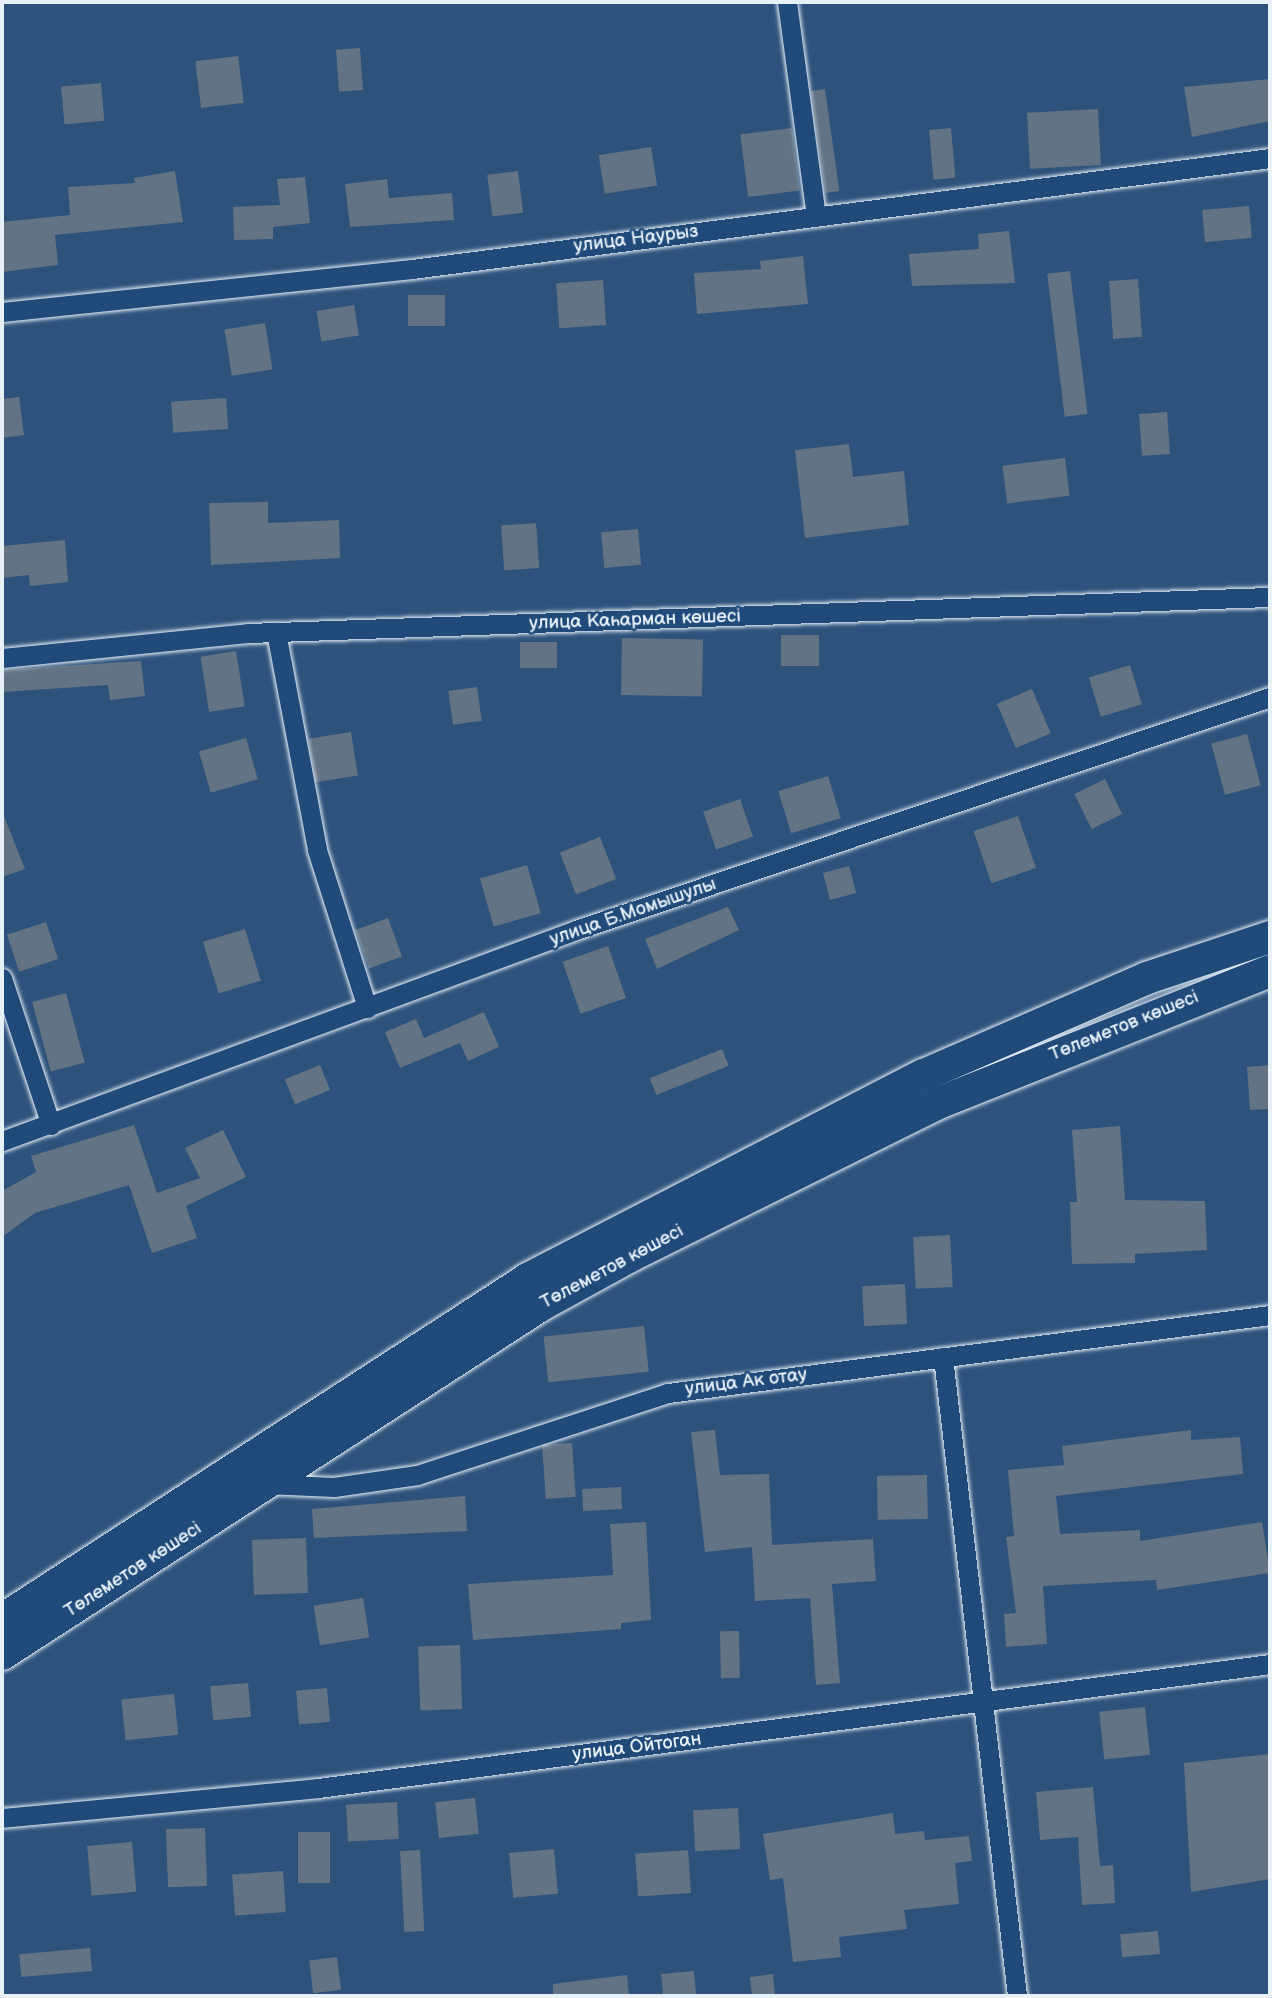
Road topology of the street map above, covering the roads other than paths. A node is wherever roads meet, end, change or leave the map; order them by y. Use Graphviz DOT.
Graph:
graph roads {
  1 [pos="788,2"];
  2 [pos="1270,158"];
  3 [pos="816,216"];
  4 [pos="2,312"];
  5 [pos="1270,597"];
  6 [pos="276,632"];
  7 [pos="2,658"];
  8 [pos="1270,697"];
  9 [pos="1270,937"];
  10 [pos="1270,971"];
  11 [pos="2,978"];
  12 [pos="367,1008"];
  13 [pos="51,1125"];
  14 [pos="2,1142"];
  15 [pos="1270,1315"];
  16 [pos="943,1357"];
  17 [pos="244,1460"];
  18 [pos="265,1485"];
  19 [pos="2,1619"];
  20 [pos="2,1654"];
  21 [pos="1270,1664"];
  22 [pos="980,1703"];
  23 [pos="2,1818"];
  24 [pos="1017,1996"];
  1 -- 3 [label="street"];
  2 -- 3 [label="street, улица Наурыз"];
  3 -- 4 [label="street, улица Наурыз"];
  5 -- 6 [label="street, улица Каһарман көшесі"];
  6 -- 7 [label="street, улица Каһарман көшесі"];
  6 -- 12 [label="street"];
  8 -- 12 [label="street, улица Б.Момышулы"];
  9 -- 17 [label="main road, Төлеметов көшесі"];
  10 -- 18 [label="main road, Төлеметов көшесі"];
  11 -- 13 [label="street"];
  12 -- 13 [label="street, улица Б.Момышулы"];
  13 -- 14 [label="street, улица Б.Момышулы"];
  15 -- 16 [label="street, улица Ак отау"];
  16 -- 18 [label="street, улица Ак отау"];
  16 -- 22 [label="street"];
  17 -- 18 [label="street"];
  17 -- 19 [label="main road, Төлеметов көшесі"];
  18 -- 20 [label="main road, Төлеметов көшесі"];
  21 -- 22 [label="street, улица Ойтоган"];
  22 -- 23 [label="street, улица Ойтоган"];
  22 -- 24 [label="street"];
}
